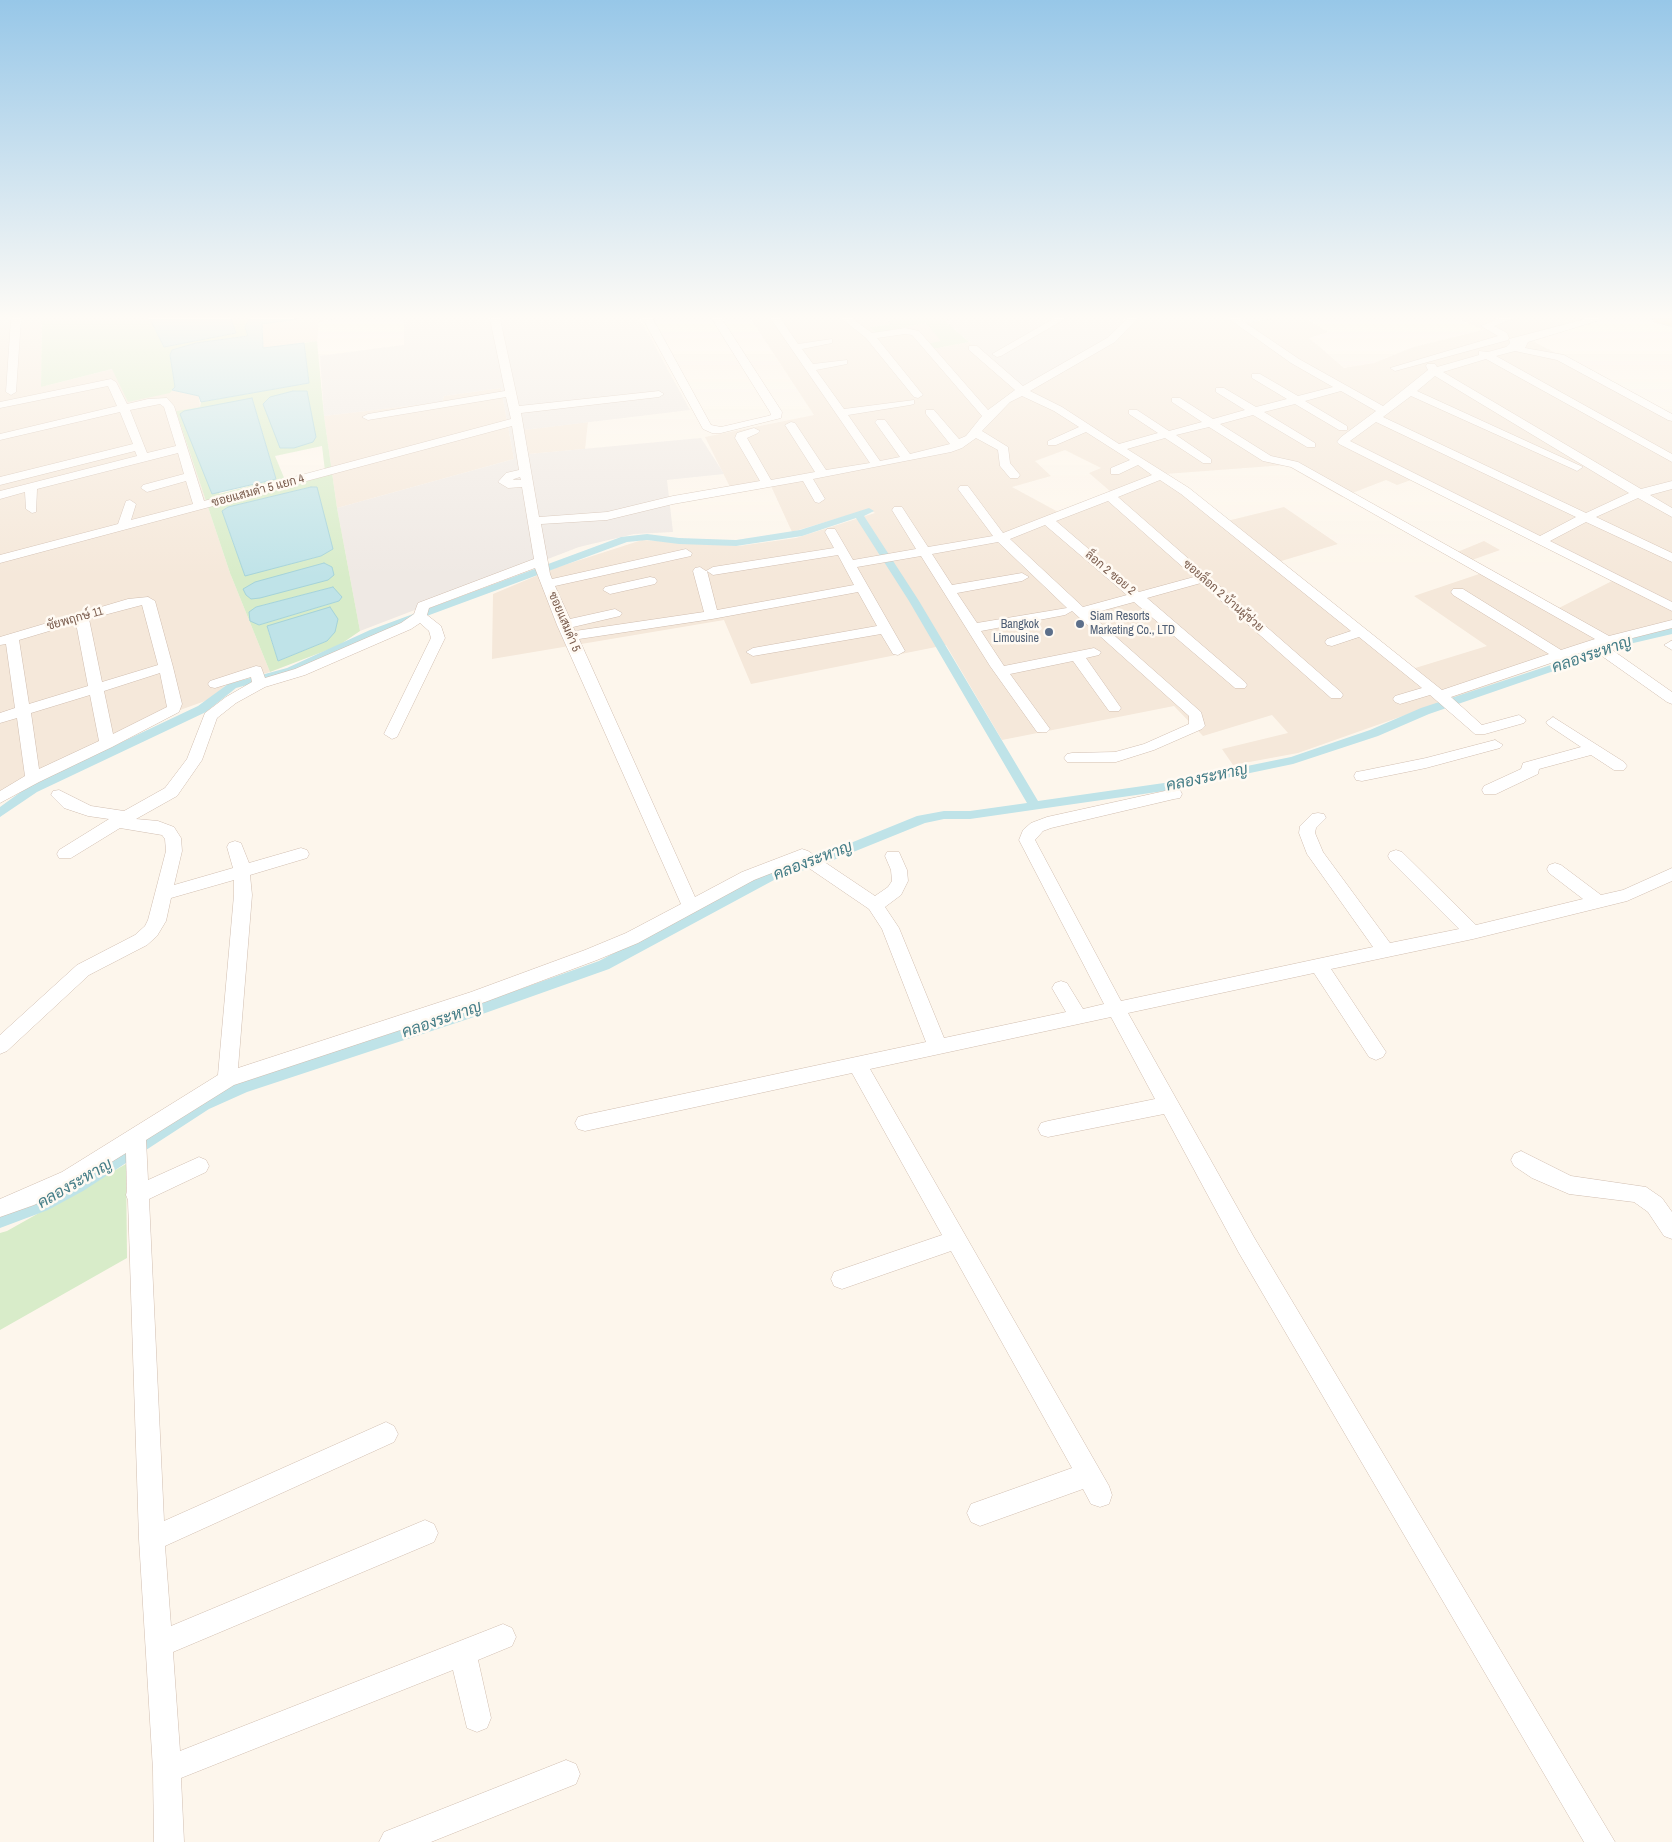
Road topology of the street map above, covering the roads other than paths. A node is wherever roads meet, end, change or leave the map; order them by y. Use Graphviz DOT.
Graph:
graph roads {
  1 [pos="49,405"];
  2 [pos="122,405"];
  3 [pos="135,405"];
  4 [pos="167,405"];
  5 [pos="440,405"];
  6 [pos="514,405"];
  7 [pos="590,405"];
  8 [pos="695,405"];
  9 [pos="772,405"];
  10 [pos="834,405"];
  11 [pos="880,405"];
  12 [pos="978,405"];
  13 [pos="1000,405"];
  14 [pos="1048,405"];
  15 [pos="1184,405"];
  16 [pos="1244,405"];
  17 [pos="1282,405"];
  18 [pos="1304,405"];
  19 [pos="1366,405"];
  20 [pos="1390,405"];
  21 [pos="1439,405"];
  22 [pos="1491,405"];
  23 [pos="1575,405"];
  24 [pos="1648,405"];
  25 [pos="123,408"];
  26 [pos="1224,409"];
  27 [pos="930,412"];
  28 [pos="1133,412"];
  29 [pos="1255,412"];
  30 [pos="840,413"];
  31 [pos="1377,413"];
  32 [pos="0,416"];
  33 [pos="516,416"];
  34 [pos="988,416"];
  35 [pos="368,417"];
  36 [pos="1236,417"];
  37 [pos="1672,418"];
  38 [pos="881,422"];
  39 [pos="1212,423"];
  40 [pos="791,425"];
  41 [pos="1087,428"];
  42 [pos="1343,428"];
  43 [pos="754,431"];
  44 [pos="975,432"];
  45 [pos="1168,435"];
  46 [pos="0,437"];
  47 [pos="1052,443"];
  48 [pos="1312,445"];
  49 [pos="140,446"];
  50 [pos="958,446"];
  51 [pos="182,448"];
  52 [pos="1116,448"];
  53 [pos="143,458"];
  54 [pos="908,459"];
  55 [pos="1672,459"];
  56 [pos="1138,461"];
  57 [pos="1207,461"];
  58 [pos="877,465"];
  59 [pos="1115,471"];
  60 [pos="822,474"];
  61 [pos="1014,475"];
  62 [pos="191,476"];
  63 [pos="1161,476"];
  64 [pos="806,477"];
  65 [pos="0,481"];
  66 [pos="766,483"];
  67 [pos="1672,485"];
  68 [pos="1626,486"];
  69 [pos="31,487"];
  70 [pos="146,488"];
  71 [pos="964,490"];
  72 [pos="1639,493"];
  73 [pos="0,495"];
  74 [pos="1110,496"];
  75 [pos="819,499"];
  76 [pos="130,504"];
  77 [pos="200,506"];
  78 [pos="32,509"];
  79 [pos="898,510"];
  80 [pos="1672,513"];
  81 [pos="1585,517"];
  82 [pos="1047,520"];
  83 [pos="535,521"];
  84 [pos="123,527"];
  85 [pos="831,532"];
  86 [pos="1001,538"];
  87 [pos="1540,541"];
  88 [pos="841,551"];
  89 [pos="926,552"];
  90 [pos="686,554"];
  91 [pos="1672,558"];
  92 [pos="0,559"];
  93 [pos="849,565"];
  94 [pos="543,570"];
  95 [pos="602,572"];
  96 [pos="1022,577"];
  97 [pos="1203,579"];
  98 [pos="650,581"];
  99 [pos="862,588"];
  100 [pos="949,590"];
  101 [pos="1458,592"];
  102 [pos="1138,596"];
  103 [pos="613,601"];
  104 [pos="1672,607"];
  105 [pos="1065,611"];
  106 [pos="1080,612"];
  107 [pos="712,615"];
  108 [pos="420,616"];
  109 [pos="82,617"];
  110 [pos="1672,624"];
  111 [pos="973,628"];
  112 [pos="885,629"];
  113 [pos="567,631"];
  114 [pos="1361,632"];
  115 [pos="6,639"];
  116 [pos="372,640"];
  117 [pos="1332,642"];
  118 [pos="390,644"];
  119 [pos="1602,646"];
  120 [pos="898,651"];
  121 [pos="753,652"];
  122 [pos="1094,652"];
  123 [pos="1077,656"];
  124 [pos="1561,656"];
  125 [pos="166,667"];
  126 [pos="1001,670"];
  127 [pos="215,684"];
  128 [pos="260,684"];
  129 [pos="1240,685"];
  130 [pos="96,687"];
  131 [pos="1336,695"];
  132 [pos="1400,698"];
  133 [pos="1444,698"];
  134 [pos="1672,698"];
  135 [pos="1114,708"];
  136 [pos="22,710"];
  137 [pos="0,718"];
  138 [pos="1520,720"];
  139 [pos="1553,722"];
  140 [pos="1042,729"];
  141 [pos="392,734"];
  142 [pos="107,744"];
  143 [pos="1495,745"];
  144 [pos="1592,749"];
  145 [pos="1072,758"];
  146 [pos="1619,766"];
  147 [pos="1362,776"];
  148 [pos="33,778"];
  149 [pos="1490,790"];
  150 [pos="1174,794"];
  151 [pos="59,795"];
  152 [pos="0,798"];
  153 [pos="1318,818"];
  154 [pos="124,820"];
  155 [pos="235,847"];
  156 [pos="65,854"];
  157 [pos="301,854"];
  158 [pos="893,856"];
  159 [pos="1396,856"];
  160 [pos="1555,869"];
  161 [pos="242,872"];
  162 [pos="1672,874"];
  163 [pos="163,894"];
  164 [pos="1598,902"];
  165 [pos="875,905"];
  166 [pos="691,907"];
  167 [pos="1473,932"];
  168 [pos="1385,950"];
  169 [pos="1318,965"];
  170 [pos="1062,988"];
  171 [pos="1116,1009"];
  172 [pos="1078,1017"];
  173 [pos="0,1046"];
  174 [pos="938,1047"];
  175 [pos="1376,1052"];
  176 [pos="858,1066"];
  177 [pos="227,1079"];
  178 [pos="1170,1104"];
  179 [pos="585,1123"];
  180 [pos="1048,1129"];
  181 [pos="136,1144"];
  182 [pos="1521,1160"];
  183 [pos="199,1166"];
  184 [pos="136,1195"];
  185 [pos="0,1208"];
  186 [pos="1672,1229"];
  187 [pos="956,1240"];
  188 [pos="842,1279"];
  189 [pos="386,1434"];
  190 [pos="980,1513"];
  191 [pos="425,1533"];
  192 [pos="152,1539"];
  193 [pos="503,1637"];
  194 [pos="159,1644"];
  195 [pos="463,1654"];
  196 [pos="477,1718"];
  197 [pos="167,1770"];
  198 [pos="566,1774"];
  199 [pos="169,1842"];
  200 [pos="394,1842"];
  201 [pos="1600,1842"];
  1 -- 32 [label="street"];
  2 -- 25 [label="street"];
  3 -- 25 [label="street"];
  4 -- 51 [label="street"];
  5 -- 35 [label="street"];
  6 -- 33 [label="street, ซอยแสมดำ 5"];
  7 -- 33 [label="street, ซอยแสมดำ 5 แยก 4"];
  8 -- 9 [label="street"];
  10 -- 30 [label="street"];
  11 -- 30 [label="street"];
  12 -- 34 [label="street"];
  13 -- 34 [label="street"];
  14 -- 41 [label="street"];
  15 -- 39 [label="street"];
  16 -- 29 [label="street"];
  17 -- 29 [label="street"];
  18 -- 42 [label="street"];
  19 -- 31 [label="street"];
  20 -- 31 [label="street"];
  21 -- 68 [label="street"];
  22 -- 68 [label="street"];
  23 -- 55 [label="street"];
  24 -- 37 [label="street"];
  25 -- 46 [label="street"];
  25 -- 49 [label="street"];
  26 -- 36 [label="street"];
  27 -- 50 [label="street"];
  28 -- 45 [label="street"];
  29 -- 36 [label="street"];
  29 -- 48 [label="street"];
  30 -- 58 [label="street"];
  31 -- 81 [label="street"];
  31 -- 87 [label="street"];
  33 -- 77 [label="street, ซอยแสมดำ 5 แยก 4"];
  33 -- 83 [label="street, ซอยแสมดำ 5"];
  34 -- 44 [label="street"];
  36 -- 39 [label="street"];
  38 -- 54 [label="street"];
  39 -- 45 [label="street"];
  39 -- 119 [label="street"];
  40 -- 60 [label="street"];
  41 -- 47 [label="street"];
  41 -- 52 [label="street"];
  43 -- 66 [label="street"];
  44 -- 50 [label="street"];
  44 -- 61 [label="street"];
  45 -- 52 [label="street"];
  45 -- 57 [label="street"];
  49 -- 53 [label="street"];
  49 -- 65 [label="street"];
  50 -- 54 [label="street"];
  51 -- 53 [label="street"];
  51 -- 62 [label="street"];
  52 -- 56 [label="street"];
  53 -- 69 [label="street"];
  54 -- 58 [label="street"];
  56 -- 59 [label="street"];
  56 -- 63 [label="street"];
  58 -- 60 [label="street"];
  60 -- 64 [label="street"];
  62 -- 70 [label="street"];
  62 -- 77 [label="street"];
  63 -- 74 [label="street"];
  63 -- 114 [label="street"];
  64 -- 66 [label="street"];
  64 -- 75 [label="street"];
  66 -- 83 [label="street"];
  67 -- 72 [label="street"];
  68 -- 72 [label="street"];
  69 -- 73 [label="street"];
  69 -- 78 [label="street"];
  71 -- 86 [label="street"];
  72 -- 80 [label="street"];
  72 -- 81 [label="street"];
  74 -- 82 [label="street"];
  74 -- 97 [label="street, ซอยล็อก 2 บ้านผู้ช่วย"];
  76 -- 84 [label="street"];
  77 -- 84 [label="street, ซอยแสมดำ 5 แยก 4"];
  79 -- 89 [label="street"];
  81 -- 87 [label="street"];
  81 -- 91 [label="street"];
  82 -- 86 [label="street"];
  82 -- 102 [label="street, ล็อก 2 ซอย 2"];
  83 -- 94 [label="street, ซอยแสมดำ 5"];
  84 -- 92 [label="street, ซอยแสมดำ 5 แยก 4"];
  85 -- 88 [label="street"];
  86 -- 89 [label="street"];
  86 -- 106 [label="street"];
  87 -- 104 [label="street"];
  88 -- 93 [label="street"];
  88 -- 107 [label="street"];
  89 -- 93 [label="street"];
  89 -- 100 [label="street"];
  90 -- 95 [label="street"];
  93 -- 99 [label="street"];
  94 -- 95 [label="street"];
  94 -- 108 [label="street"];
  94 -- 113 [label="street, ซอยแสมดำ 5"];
  95 -- 103 [label="street"];
  96 -- 100 [label="street"];
  97 -- 102 [label="street"];
  97 -- 131 [label="street, ซอยล็อก 2 บ้านผู้ช่วย"];
  98 -- 103 [label="street"];
  99 -- 107 [label="street"];
  99 -- 112 [label="street"];
  100 -- 111 [label="street"];
  101 -- 124 [label="street"];
  102 -- 106 [label="street"];
  102 -- 129 [label="street, ล็อก 2 ซอย 2"];
  103 -- 113 [label="street"];
  105 -- 111 [label="street"];
  106 -- 145 [label="street"];
  107 -- 113 [label="street"];
  108 -- 116 [label="street"];
  108 -- 141 [label="street"];
  109 -- 115 [label="street, ชัยพฤกษ์ 11"];
  109 -- 125 [label="street, ชัยพฤกษ์ 11"];
  109 -- 130 [label="street"];
  110 -- 119 [label="street"];
  111 -- 126 [label="street"];
  112 -- 120 [label="street"];
  112 -- 121 [label="street"];
  113 -- 166 [label="street, ซอยแสมดำ 5"];
  114 -- 117 [label="street"];
  114 -- 133 [label="street"];
  115 -- 136 [label="street"];
  116 -- 118 [label="street"];
  116 -- 128 [label="street"];
  119 -- 124 [label="street"];
  119 -- 134 [label="street"];
  122 -- 123 [label="street"];
  123 -- 126 [label="street"];
  123 -- 135 [label="street"];
  124 -- 133 [label="street"];
  125 -- 130 [label="street"];
  125 -- 142 [label="street"];
  126 -- 140 [label="street"];
  127 -- 128 [label="street"];
  128 -- 154 [label="street"];
  130 -- 136 [label="street"];
  130 -- 142 [label="street"];
  132 -- 133 [label="street"];
  133 -- 138 [label="street"];
  136 -- 137 [label="street"];
  136 -- 148 [label="street"];
  139 -- 144 [label="street"];
  142 -- 148 [label="street"];
  143 -- 147 [label="street"];
  144 -- 146 [label="street"];
  144 -- 149 [label="street"];
  148 -- 152 [label="street"];
  150 -- 171 [label="street"];
  151 -- 154 [label="street"];
  153 -- 168 [label="street"];
  154 -- 156 [label="street"];
  154 -- 163 [label="street"];
  155 -- 161 [label="street"];
  157 -- 161 [label="street"];
  158 -- 165 [label="street"];
  159 -- 167 [label="street"];
  160 -- 164 [label="street"];
  161 -- 163 [label="street"];
  161 -- 177 [label="street"];
  162 -- 164 [label="street"];
  163 -- 173 [label="street"];
  164 -- 167 [label="street"];
  165 -- 166 [label="street"];
  165 -- 174 [label="street"];
  166 -- 177 [label="street"];
  167 -- 168 [label="street"];
  168 -- 169 [label="street"];
  169 -- 171 [label="street"];
  169 -- 175 [label="street"];
  170 -- 172 [label="street"];
  171 -- 172 [label="street"];
  171 -- 178 [label="street"];
  172 -- 174 [label="street"];
  174 -- 176 [label="street"];
  176 -- 179 [label="street"];
  176 -- 187 [label="street"];
  177 -- 181 [label="street"];
  178 -- 180 [label="street"];
  178 -- 201 [label="street"];
  181 -- 184 [label="street"];
  181 -- 185 [label="street"];
  182 -- 186 [label="street"];
  183 -- 184 [label="street"];
  184 -- 192 [label="street"];
  187 -- 188 [label="street"];
  187 -- 190 [label="street"];
  189 -- 192 [label="street"];
  191 -- 194 [label="street"];
  192 -- 194 [label="street"];
  193 -- 195 [label="street"];
  194 -- 197 [label="street"];
  195 -- 196 [label="street"];
  195 -- 197 [label="street"];
  197 -- 199 [label="street"];
  198 -- 200 [label="street"];
}
